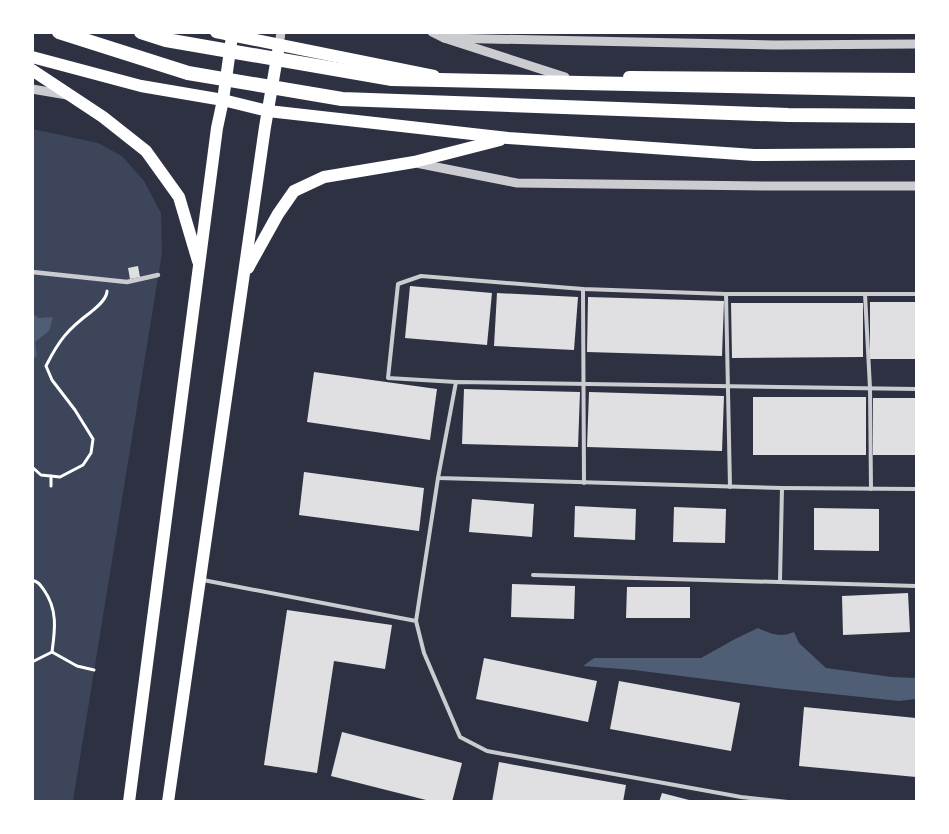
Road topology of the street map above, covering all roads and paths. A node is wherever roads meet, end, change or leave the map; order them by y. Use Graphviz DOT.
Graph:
graph roads {
  1 [pos="59,32"];
  2 [pos="141,32"];
  3 [pos="216,32"];
  4 [pos="281,32"];
  5 [pos="432,32"];
  6 [pos="232,34"];
  7 [pos="444,38"];
  8 [pos="916,44"];
  9 [pos="279,46"];
  10 [pos="32,57"];
  11 [pos="32,70"];
  12 [pos="565,77"];
  13 [pos="916,79"];
  14 [pos="32,89"];
  15 [pos="916,90"];
  16 [pos="71,96"];
  17 [pos="223,100"];
  18 [pos="268,110"];
  19 [pos="916,116"];
  20 [pos="508,138"];
  21 [pos="916,154"];
  22 [pos="414,162"];
  23 [pos="916,186"];
  24 [pos="199,264"];
  25 [pos="32,272"];
  26 [pos="158,275"];
  27 [pos="244,276"];
  28 [pos="99,279"];
  29 [pos="582,289"];
  30 [pos="726,294"];
  31 [pos="865,294"];
  32 [pos="916,294"];
  33 [pos="456,382"];
  34 [pos="583,384"];
  35 [pos="728,386"];
  36 [pos="870,388"];
  37 [pos="916,389"];
  38 [pos="32,467"];
  39 [pos="51,476"];
  40 [pos="438,478"];
  41 [pos="584,484"];
  42 [pos="51,486"];
  43 [pos="730,487"];
  44 [pos="782,488"];
  45 [pos="871,489"];
  46 [pos="916,489"];
  47 [pos="533,575"];
  48 [pos="32,580"];
  49 [pos="200,580"];
  50 [pos="780,581"];
  51 [pos="916,586"];
  52 [pos="416,621"];
  53 [pos="52,652"];
  54 [pos="32,662"];
  55 [pos="94,670"];
  56 [pos="129,802"];
  57 [pos="168,802"];
  58 [pos="788,802"];
  1 -- 19 [label="highway"];
  2 -- 15 [label="highway"];
  3 -- 6 [label="main road"];
  4 -- 9 [label="street"];
  5 -- 7 [label="street"];
  6 -- 9 [label="main road"];
  6 -- 17 [label="main road"];
  7 -- 8 [label="street"];
  7 -- 12 [label="street"];
  9 -- 12 [label="main road"];
  9 -- 18 [label="main road"];
  10 -- 17 [label="main road"];
  11 -- 16 [label="main road"];
  12 -- 13 [label="main road"];
  14 -- 16 [label="street"];
  16 -- 24 [label="main road"];
  17 -- 18 [label="main road"];
  17 -- 24 [label="main road"];
  18 -- 20 [label="main road"];
  18 -- 27 [label="main road"];
  20 -- 21 [label="main road"];
  20 -- 22 [label="main road"];
  22 -- 23 [label="street"];
  22 -- 27 [label="main road"];
  24 -- 56 [label="main road"];
  25 -- 28 [label="street"];
  26 -- 28 [label="street"];
  27 -- 49 [label="main road"];
  28 -- 39 [label="path"];
  29 -- 30 [label="lane"];
  29 -- 33 [label="lane"];
  29 -- 34 [label="lane"];
  30 -- 31 [label="lane"];
  30 -- 35 [label="lane"];
  31 -- 32 [label="lane"];
  31 -- 36 [label="lane"];
  33 -- 34 [label="lane"];
  33 -- 40 [label="lane"];
  34 -- 35 [label="lane"];
  34 -- 41 [label="lane"];
  35 -- 36 [label="lane"];
  35 -- 43 [label="lane"];
  36 -- 37 [label="lane"];
  36 -- 45 [label="lane"];
  38 -- 39 [label="path"];
  39 -- 42 [label="path"];
  40 -- 41 [label="lane"];
  40 -- 52 [label="lane"];
  41 -- 43 [label="lane"];
  43 -- 44 [label="lane"];
  44 -- 45 [label="lane"];
  44 -- 50 [label="lane"];
  45 -- 46 [label="lane"];
  47 -- 50 [label="lane"];
  48 -- 53 [label="path"];
  49 -- 52 [label="lane"];
  49 -- 57 [label="main road"];
  50 -- 51 [label="lane"];
  52 -- 58 [label="lane"];
  53 -- 54 [label="path"];
  53 -- 55 [label="path"];
}
